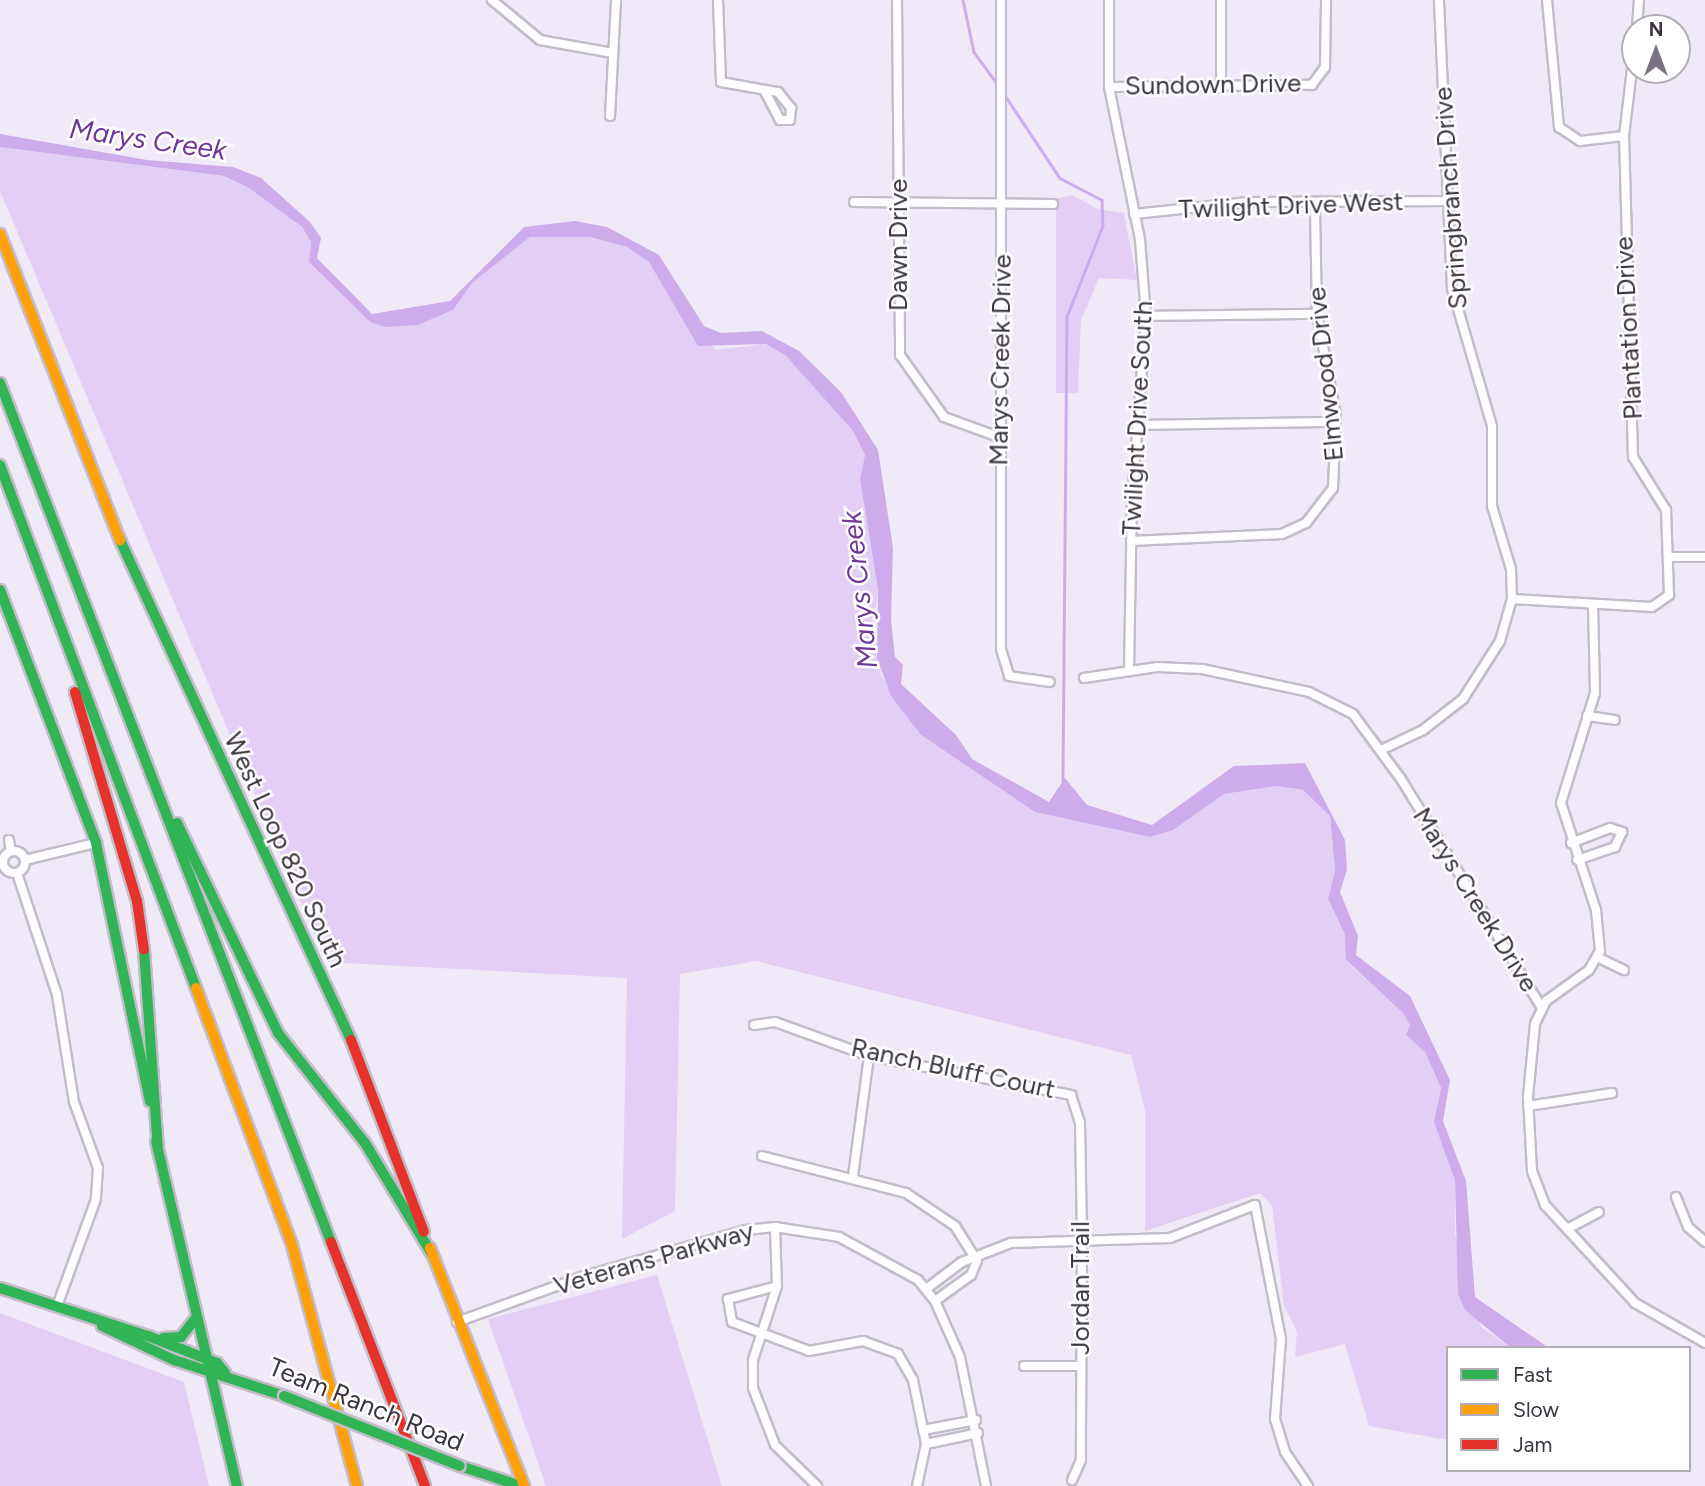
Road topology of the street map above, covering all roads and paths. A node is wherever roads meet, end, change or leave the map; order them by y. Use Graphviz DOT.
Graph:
graph roads {
  1 [pos="492,0"];
  2 [pos="616,0"];
  3 [pos="718,0"];
  4 [pos="897,0"];
  5 [pos="1001,0"];
  6 [pos="1109,0"];
  7 [pos="1221,0"];
  8 [pos="1326,0"];
  9 [pos="1439,0"];
  10 [pos="1548,0"];
  11 [pos="613,53"];
  12 [pos="1630,84"];
  13 [pos="1109,87"];
  14 [pos="1221,88"];
  15 [pos="764,90"];
  16 [pos="610,116"];
  17 [pos="1624,136"];
  18 [pos="1448,201"];
  19 [pos="854,202"];
  20 [pos="899,202"];
  21 [pos="1001,203"];
  22 [pos="1054,204"];
  23 [pos="1315,206"];
  24 [pos="1134,214"];
  25 [pos="0,234"];
  26 [pos="1317,314"];
  27 [pos="1146,316"];
  28 [pos="0,383"];
  29 [pos="1336,422"];
  30 [pos="1141,425"];
  31 [pos="999,437"];
  32 [pos="0,465"];
  33 [pos="1131,541"];
  34 [pos="1670,557"];
  35 [pos="1705,557"];
  36 [pos="1,595"];
  37 [pos="1512,600"];
  38 [pos="1593,604"];
  39 [pos="1129,671"];
  40 [pos="74,677"];
  41 [pos="1084,678"];
  42 [pos="1051,682"];
  43 [pos="1587,716"];
  44 [pos="1615,720"];
  45 [pos="1381,750"];
  46 [pos="156,794"];
  47 [pos="9,840"];
  48 [pos="96,843"];
  49 [pos="1571,843"];
  50 [pos="12,851"];
  51 [pos="25,860"];
  52 [pos="1577,860"];
  53 [pos="17,873"];
  54 [pos="1597,957"];
  55 [pos="1624,970"];
  56 [pos="1541,1007"];
  57 [pos="754,1026"];
  58 [pos="869,1056"];
  59 [pos="1612,1093"];
  60 [pos="1071,1095"];
  61 [pos="1528,1106"];
  62 [pos="158,1147"];
  63 [pos="762,1156"];
  64 [pos="853,1175"];
  65 [pos="1676,1197"];
  66 [pos="1599,1212"];
  67 [pos="775,1227"];
  68 [pos="1567,1229"];
  69 [pos="1082,1239"];
  70 [pos="1705,1242"];
  71 [pos="432,1254"];
  72 [pos="977,1261"];
  73 [pos="777,1286"];
  74 [pos="0,1288"];
  75 [pos="926,1289"];
  76 [pos="935,1301"];
  77 [pos="57,1306"];
  78 [pos="87,1317"];
  79 [pos="196,1318"];
  80 [pos="457,1322"];
  81 [pos="761,1335"];
  82 [pos="148,1336"];
  83 [pos="1705,1343"];
  84 [pos="206,1359"];
  85 [pos="1024,1366"];
  86 [pos="1081,1366"];
  87 [pos="208,1372"];
  88 [pos="225,1373"];
  89 [pos="976,1420"];
  90 [pos="923,1430"];
  91 [pos="978,1433"];
  92 [pos="926,1444"];
  93 [pos="1072,1480"];
  94 [pos="496,1483"];
  95 [pos="237,1486"];
  96 [pos="357,1486"];
  97 [pos="425,1486"];
  98 [pos="522,1486"];
  99 [pos="817,1486"];
  100 [pos="917,1486"];
  101 [pos="986,1486"];
  102 [pos="1308,1486"];
  1 -- 11 [label="street"];
  2 -- 11 [label="street"];
  3 -- 15 [label="street"];
  4 -- 20 [label="street, Dawn Drive"];
  5 -- 21 [label="street, Marys Creek Drive"];
  6 -- 13 [label="street, Twilight Drive South"];
  7 -- 14 [label="street"];
  8 -- 14 [label="street, Sundown Drive"];
  9 -- 18 [label="street, Springbranch Drive"];
  10 -- 17 [label="street"];
  11 -- 16 [label="street"];
  12 -- 17 [label="street, Plantation Drive"];
  13 -- 14 [label="street, Sundown Drive"];
  13 -- 24 [label="street, Twilight Drive South"];
  17 -- 34 [label="street, Plantation Drive"];
  18 -- 23 [label="street, Twilight Drive West"];
  18 -- 37 [label="street, Springbranch Drive"];
  19 -- 20 [label="street"];
  20 -- 21 [label="street"];
  20 -- 31 [label="street, Dawn Drive"];
  21 -- 22 [label="street"];
  21 -- 31 [label="street, Marys Creek Drive"];
  23 -- 24 [label="street, Twilight Drive West"];
  23 -- 26 [label="street, Elmwood Drive"];
  24 -- 27 [label="street, Twilight Drive South"];
  25 -- 71 [label="main road, West Loop 820 South"];
  26 -- 27 [label="street"];
  26 -- 29 [label="street, Elmwood Drive"];
  27 -- 30 [label="street, Twilight Drive South"];
  28 -- 46 [label="main road"];
  29 -- 30 [label="street"];
  29 -- 33 [label="street, Elmwood Drive"];
  30 -- 33 [label="street, Twilight Drive South"];
  31 -- 42 [label="street, Marys Creek Drive"];
  32 -- 40 [label="main road"];
  33 -- 39 [label="street, Twilight Drive South"];
  34 -- 35 [label="street"];
  34 -- 38 [label="street, Plantation Drive"];
  36 -- 48 [label="main road"];
  37 -- 38 [label="street"];
  37 -- 45 [label="street, Springbranch Drive"];
  38 -- 43 [label="street"];
  39 -- 41 [label="street, Marys Creek Drive"];
  39 -- 45 [label="street, Marys Creek Drive"];
  40 -- 62 [label="main road"];
  40 -- 96 [label="main road"];
  43 -- 44 [label="street"];
  43 -- 49 [label="street"];
  45 -- 56 [label="street, Marys Creek Drive"];
  46 -- 71 [label="main road"];
  46 -- 97 [label="main road"];
  47 -- 50 [label="street"];
  48 -- 51 [label="street"];
  48 -- 62 [label="main road"];
  49 -- 52 [label="street"];
  49 -- 52 [label="street"];
  50 -- 51 [label="street"];
  50 -- 53 [label="street"];
  51 -- 53 [label="street"];
  52 -- 54 [label="street"];
  53 -- 77 [label="street"];
  54 -- 55 [label="street"];
  54 -- 56 [label="street"];
  56 -- 61 [label="street, Marys Creek Drive"];
  57 -- 58 [label="street, Ranch Bluff Court"];
  58 -- 60 [label="street, Ranch Bluff Court"];
  58 -- 64 [label="street"];
  59 -- 61 [label="street"];
  60 -- 69 [label="street, Jordan Trail"];
  61 -- 68 [label="street, Marys Creek Drive"];
  62 -- 79 [label="main road"];
  63 -- 64 [label="street"];
  64 -- 72 [label="street"];
  65 -- 70 [label="street"];
  66 -- 68 [label="street"];
  67 -- 73 [label="street"];
  67 -- 75 [label="street, Veterans Parkway"];
  67 -- 80 [label="street, Veterans Parkway"];
  68 -- 83 [label="street, Marys Creek Drive"];
  69 -- 72 [label="street"];
  69 -- 86 [label="street, Jordan Trail"];
  69 -- 102 [label="street"];
  71 -- 80 [label="main road, West Loop 820 South"];
  72 -- 75 [label="street"];
  72 -- 76 [label="street"];
  73 -- 81 [label="street"];
  73 -- 81 [label="street"];
  74 -- 77 [label="main road, Team Ranch Road"];
  75 -- 76 [label="street, Veterans Parkway"];
  76 -- 89 [label="street, Veterans Parkway"];
  77 -- 78 [label="main road, Team Ranch Road"];
  78 -- 82 [label="main road, Team Ranch Road"];
  78 -- 87 [label="main road, Team Ranch Road"];
  79 -- 82 [label="main road"];
  79 -- 84 [label="main road"];
  80 -- 98 [label="main road, West Loop 820 South"];
  81 -- 90 [label="street"];
  81 -- 99 [label="street"];
  82 -- 84 [label="main road, Team Ranch Road"];
  84 -- 87 [label="main road"];
  84 -- 88 [label="main road, Team Ranch Road"];
  85 -- 86 [label="street"];
  86 -- 93 [label="street, Jordan Trail"];
  87 -- 88 [label="main road, Team Ranch Road"];
  87 -- 95 [label="main road"];
  88 -- 94 [label="main road, Team Ranch Road, bridge"];
  89 -- 90 [label="street"];
  89 -- 91 [label="street, Veterans Parkway"];
  90 -- 92 [label="street"];
  91 -- 92 [label="street"];
  91 -- 101 [label="street, Veterans Parkway"];
  92 -- 100 [label="street"];
  94 -- 98 [label="main road, Team Ranch Road"];
}
